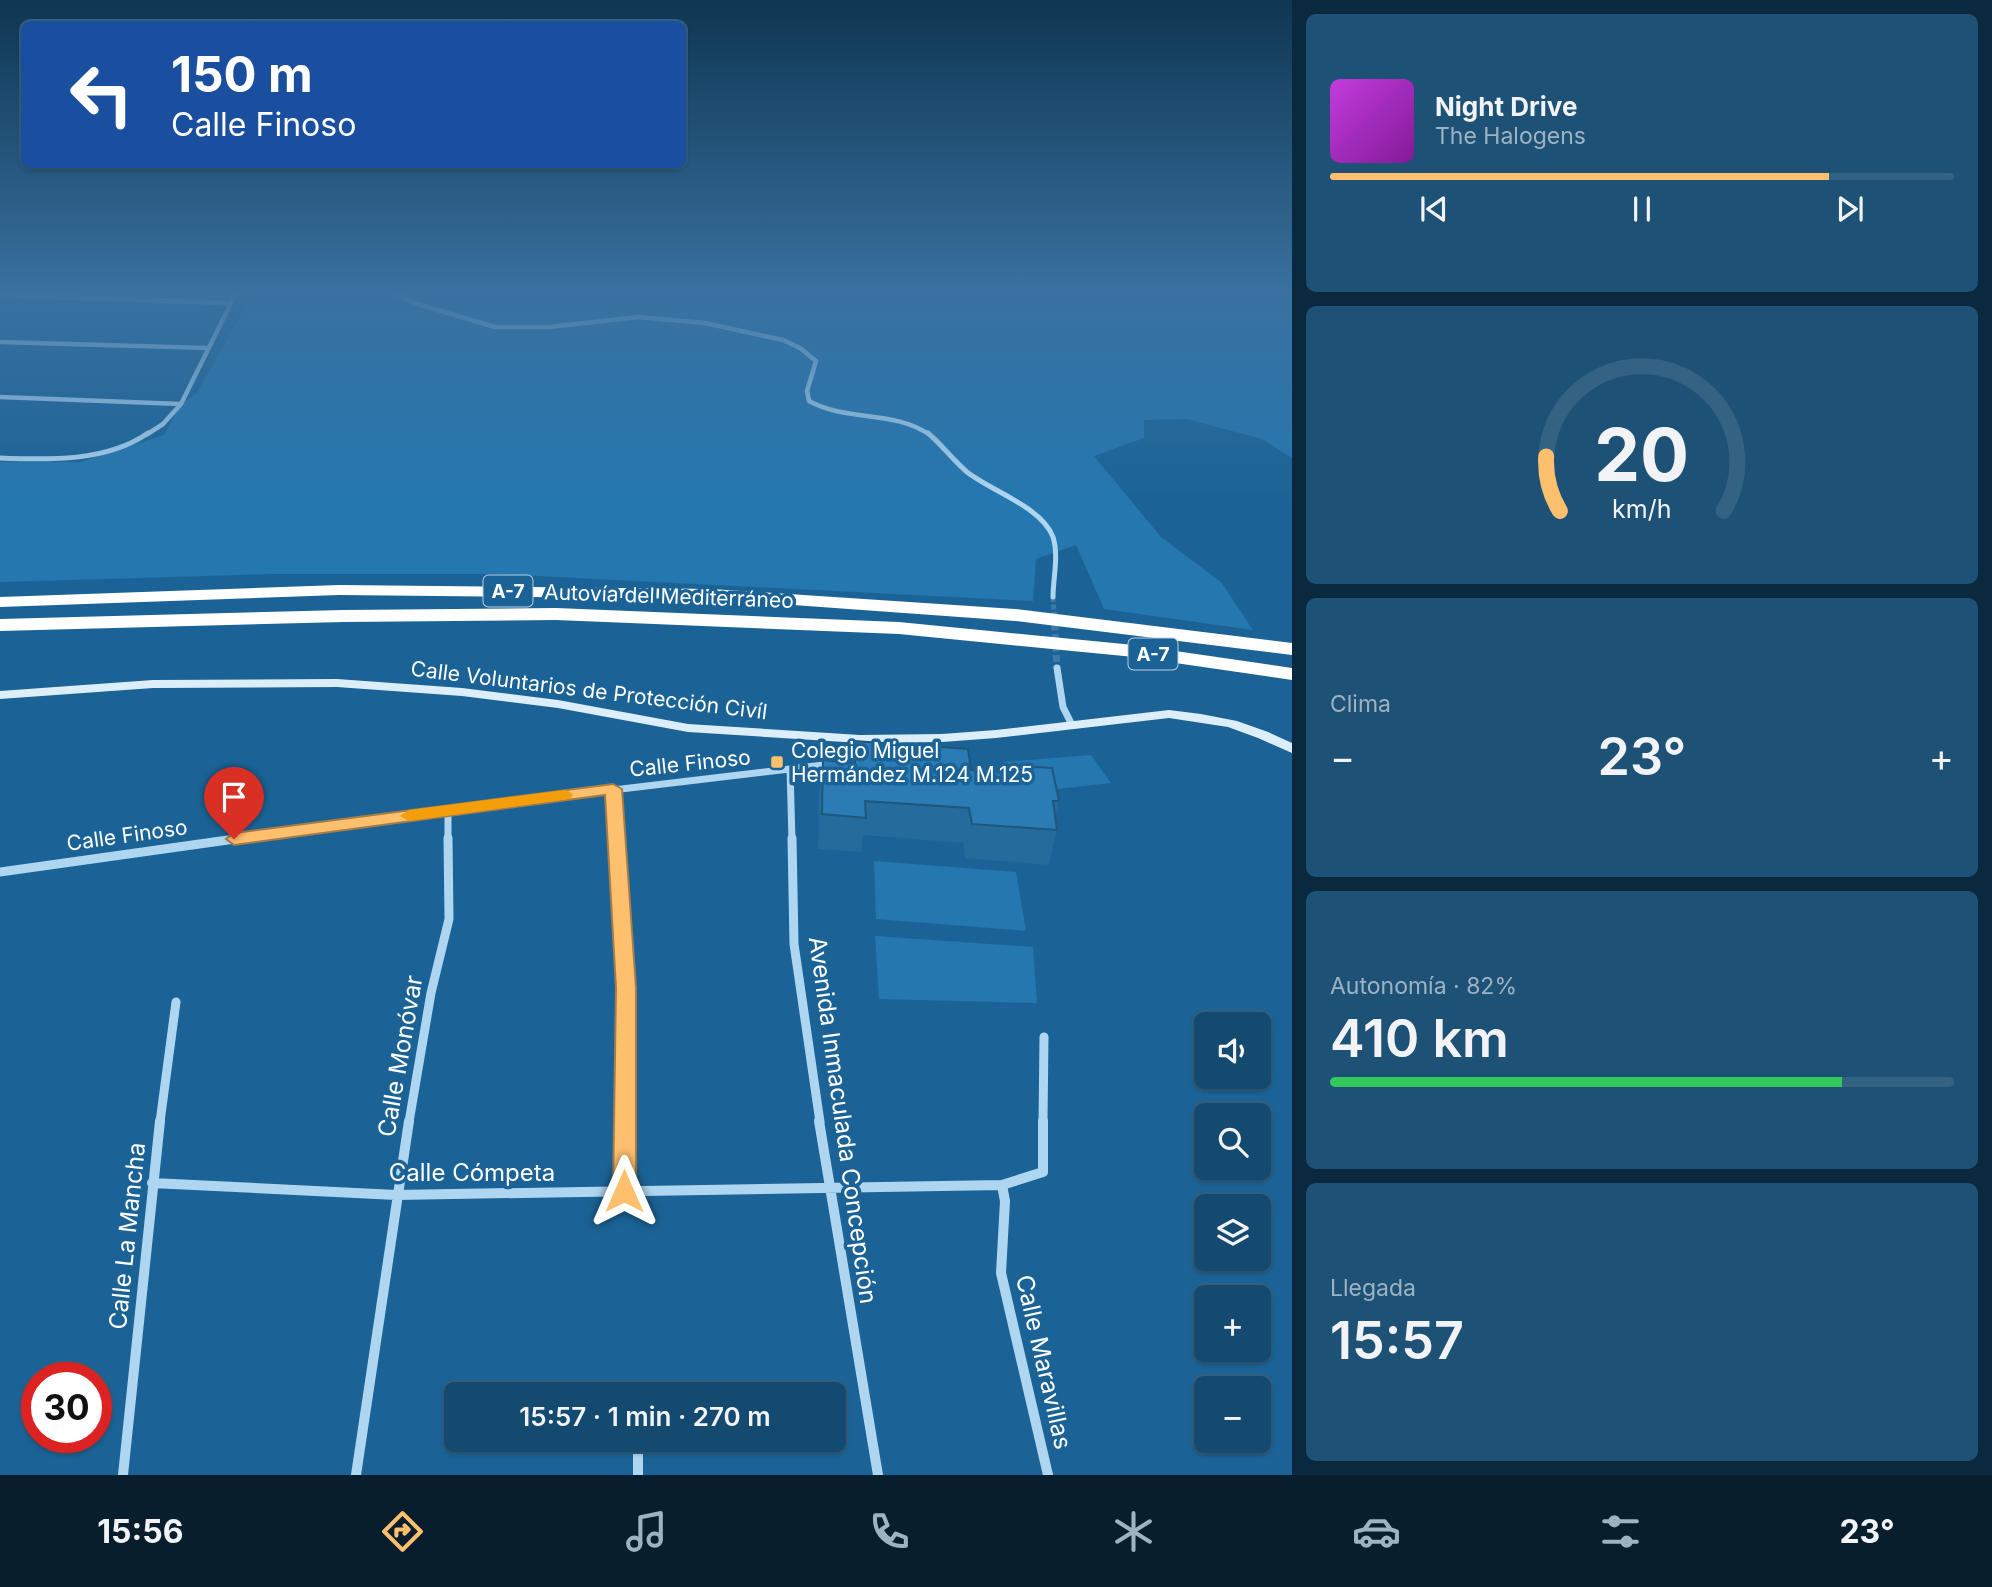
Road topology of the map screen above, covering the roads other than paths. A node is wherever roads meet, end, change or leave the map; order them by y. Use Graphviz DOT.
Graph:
graph roads {
  1 [pos="202,360"];
  2 [pos="816,360"];
  3 [pos="0,397"];
  4 [pos="181,404"];
  5 [pos="0,458"];
  6 [pos="0,589"];
  7 [pos="339,590"];
  8 [pos="1052,597"];
  9 [pos="0,602"];
  10 [pos="0,625"];
  11 [pos="1292,649"];
  12 [pos="1057,668"];
  13 [pos="1292,674"];
  14 [pos="0,695"];
  15 [pos="1072,725"];
  16 [pos="1292,749"];
  17 [pos="848,763"];
  18 [pos="790,769"];
  19 [pos="613,789"];
  20 [pos="448,810"];
  21 [pos="0,869"];
  22 [pos="176,1002"];
  23 [pos="1044,1037"];
  24 [pos="152,1183"];
  25 [pos="1002,1185"];
  26 [pos="829,1187"];
  27 [pos="624,1191"];
  28 [pos="396,1195"];
  29 [pos="638,1452"];
  30 [pos="123,1475"];
  31 [pos="356,1475"];
  32 [pos="638,1475"];
  33 [pos="878,1475"];
  34 [pos="1048,1475"];
  1 -- 4 [label="street"];
  2 -- 8 [label="street"];
  3 -- 4 [label="street"];
  4 -- 5 [label="street"];
  6 -- 7 [label="highway"];
  7 -- 9 [label="highway, Autovía del Mediterráneo / A-7"];
  7 -- 11 [label="highway, Autovía del Mediterráneo / A-7"];
  10 -- 13 [label="highway, Autovía del Mediterráneo / A-7"];
  12 -- 15 [label="street"];
  14 -- 15 [label="street, Calle Voluntarios de Protección Civíl"];
  15 -- 16 [label="street, Calle Voluntarios de Protección Civíl"];
  17 -- 18 [label="street, Calle Finoso"];
  18 -- 19 [label="street, Calle Finoso"];
  18 -- 26 [label="street, Avenida Inmaculada Concepción"];
  19 -- 20 [label="street, Calle Finoso"];
  19 -- 27 [label="street"];
  20 -- 21 [label="street, Calle Finoso"];
  20 -- 28 [label="street, Calle Monóvar"];
  22 -- 24 [label="street, Calle La Mancha"];
  23 -- 25 [label="street"];
  24 -- 28 [label="street, Calle Cómpeta"];
  24 -- 30 [label="street, Calle La Mancha"];
  25 -- 26 [label="street, Calle Cómpeta"];
  25 -- 34 [label="street, Calle Maravillas"];
  26 -- 27 [label="street, Calle Cómpeta"];
  26 -- 33 [label="street, Avenida Inmaculada Concepción"];
  27 -- 28 [label="street, Calle Cómpeta"];
  28 -- 31 [label="street, Calle Monóvar"];
  29 -- 32 [label="street"];
}
